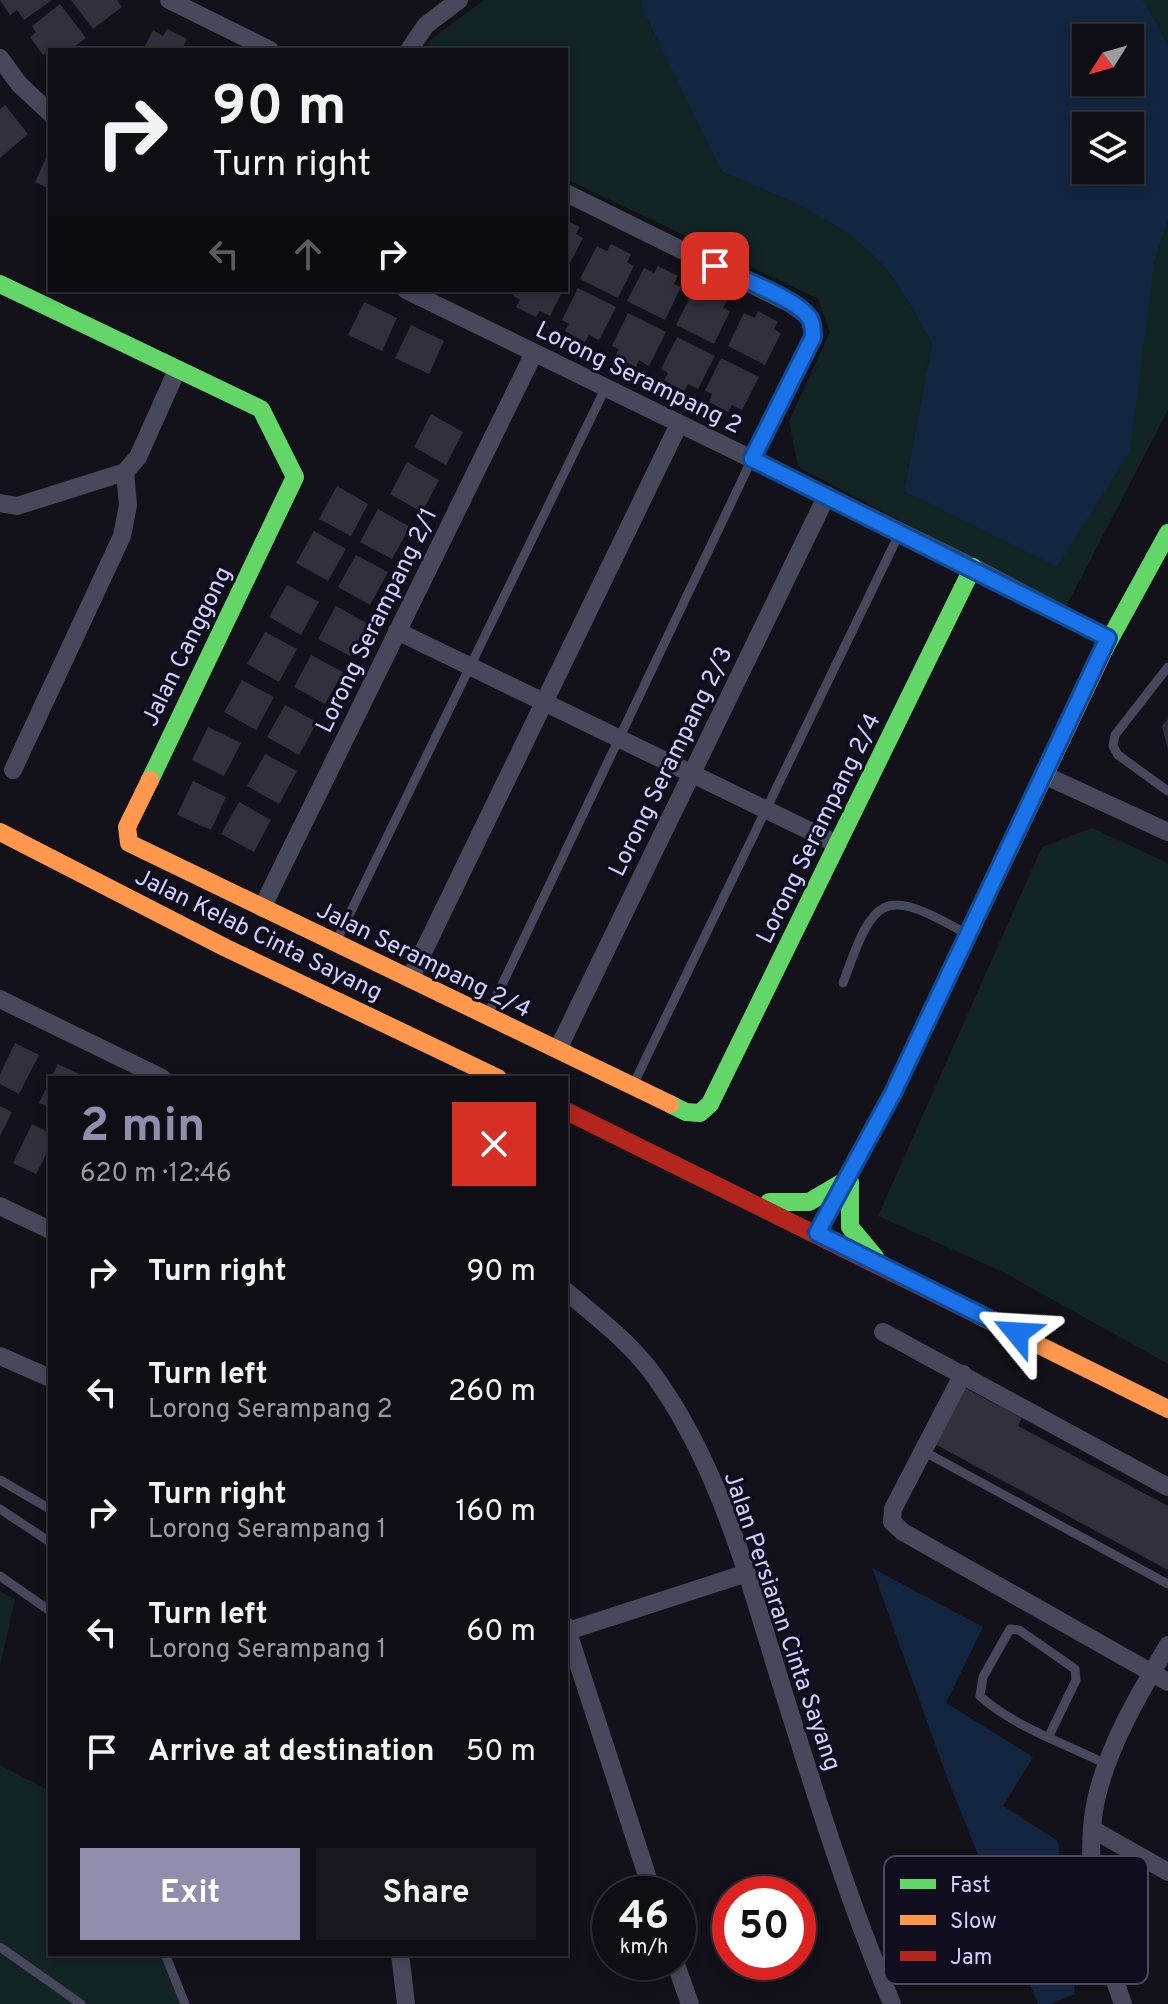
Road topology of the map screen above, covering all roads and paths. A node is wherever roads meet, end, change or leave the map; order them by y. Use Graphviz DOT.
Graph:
graph roads {
  1 [pos="169,0"];
  2 [pos="459,0"];
  3 [pos="266,48"];
  4 [pos="410,48"];
  5 [pos="0,58"];
  6 [pos="48,111"];
  7 [pos="568,194"];
  8 [pos="0,284"];
  9 [pos="410,292"];
  10 [pos="534,353"];
  11 [pos="177,370"];
  12 [pos="605,389"];
  13 [pos="679,424"];
  14 [pos="752,459"];
  15 [pos="125,472"];
  16 [pos="827,495"];
  17 [pos="0,503"];
  18 [pos="900,532"];
  19 [pos="1168,533"];
  20 [pos="973,567"];
  21 [pos="397,631"];
  22 [pos="1108,638"];
  23 [pos="473,667"];
  24 [pos="1168,667"];
  25 [pos="545,701"];
  26 [pos="618,736"];
  27 [pos="13,770"];
  28 [pos="691,772"];
  29 [pos="1044,775"];
  30 [pos="1168,791"];
  31 [pos="766,809"];
  32 [pos="0,832"];
  33 [pos="1168,832"];
  34 [pos="126,837"];
  35 [pos="837,844"];
  36 [pos="262,908"];
  37 [pos="968,935"];
  38 [pos="335,943"];
  39 [pos="410,979"];
  40 [pos="843,983"];
  41 [pos="0,999"];
  42 [pos="486,1017"];
  43 [pos="558,1049"];
  44 [pos="158,1076"];
  45 [pos="494,1076"];
  46 [pos="633,1085"];
  47 [pos="706,1109"];
  48 [pos="568,1112"];
  49 [pos="850,1178"];
  50 [pos="735,1195"];
  51 [pos="0,1206"];
  52 [pos="48,1229"];
  53 [pos="817,1233"];
  54 [pos="891,1270"];
  55 [pos="568,1293"];
  56 [pos="883,1332"];
  57 [pos="0,1356"];
  58 [pos="963,1374"];
  59 [pos="48,1377"];
  60 [pos="1168,1409"];
  61 [pos="923,1451"];
  62 [pos="0,1480"];
  63 [pos="1168,1487"];
  64 [pos="48,1508"];
  65 [pos="0,1509"];
  66 [pos="48,1541"];
  67 [pos="747,1573"];
  68 [pos="0,1576"];
  69 [pos="1168,1584"];
  70 [pos="48,1610"];
  71 [pos="568,1628"];
  72 [pos="568,1631"];
  73 [pos="1168,1645"];
  74 [pos="1160,1677"];
  75 [pos="1049,1736"];
  76 [pos="1108,1765"];
  77 [pos="1094,1830"];
  78 [pos="1095,1856"];
  79 [pos="1140,1856"];
  80 [pos="1148,1861"];
  81 [pos="1168,1872"];
  82 [pos="647,1876"];
  83 [pos="0,1947"];
  84 [pos="166,1956"];
  85 [pos="400,1956"];
  86 [pos="681,1980"];
  87 [pos="884,1982"];
  88 [pos="885,1984"];
  89 [pos="1117,1984"];
  90 [pos="81,2004"];
  91 [pos="185,2004"];
  92 [pos="406,2004"];
  93 [pos="690,2004"];
  94 [pos="892,2004"];
  95 [pos="1123,2004"];
  1 -- 3 [label="street"];
  2 -- 4 [label="street"];
  5 -- 6 [label="street"];
  7 -- 14 [label="street"];
  8 -- 11 [label="main road"];
  9 -- 10 [label="street, Lorong Serampang 2"];
  10 -- 12 [label="street, Lorong Serampang 2"];
  10 -- 21 [label="street, Lorong Serampang 2/1"];
  11 -- 15 [label="street"];
  11 -- 34 [label="main road, Jalan Canggong"];
  12 -- 13 [label="street, Lorong Serampang 2"];
  12 -- 23 [label="lane"];
  13 -- 14 [label="street, Lorong Serampang 2"];
  13 -- 25 [label="street"];
  14 -- 16 [label="street, Lorong Serampang 2"];
  14 -- 26 [label="lane"];
  15 -- 17 [label="street"];
  15 -- 27 [label="street"];
  16 -- 18 [label="street, Lorong Serampang 2"];
  16 -- 28 [label="street, Lorong Serampang 2/3"];
  18 -- 20 [label="street, Lorong Serampang 2"];
  18 -- 31 [label="lane"];
  19 -- 22 [label="main road"];
  20 -- 22 [label="street, Lorong Serampang 2"];
  20 -- 35 [label="main road, Lorong Serampang 2/4"];
  21 -- 23 [label="street"];
  21 -- 36 [label="street, Lorong Serampang 2/1"];
  22 -- 29 [label="main road"];
  23 -- 25 [label="street"];
  23 -- 38 [label="lane"];
  24 -- 30 [label="lane"];
  25 -- 26 [label="street"];
  25 -- 39 [label="street"];
  26 -- 28 [label="street"];
  26 -- 42 [label="lane"];
  28 -- 31 [label="street"];
  28 -- 43 [label="street, Lorong Serampang 2/3"];
  29 -- 33 [label="street"];
  29 -- 37 [label="main road"];
  31 -- 35 [label="street"];
  31 -- 46 [label="lane"];
  32 -- 45 [label="main road, Jalan Kelab Cinta Sayang"];
  34 -- 36 [label="main road, Jalan Serampang 2/4"];
  35 -- 47 [label="main road, Lorong Serampang 2/4"];
  36 -- 38 [label="main road, Jalan Serampang 2/4"];
  37 -- 40 [label="lane"];
  37 -- 49 [label="main road"];
  38 -- 39 [label="main road, Jalan Serampang 2/4"];
  39 -- 42 [label="main road, Jalan Serampang 2/4"];
  41 -- 44 [label="street"];
  42 -- 43 [label="main road, Jalan Serampang 2/4"];
  43 -- 46 [label="main road, Jalan Serampang 2/4"];
  46 -- 47 [label="main road, Jalan Serampang 2/4"];
  48 -- 50 [label="main road"];
  49 -- 50 [label="main road"];
  49 -- 53 [label="main road"];
  49 -- 54 [label="main road"];
  50 -- 53 [label="main road"];
  51 -- 52 [label="street"];
  53 -- 54 [label="main road"];
  54 -- 60 [label="main road"];
  55 -- 67 [label="street, Jalan Persiaran Cinta Sayang"];
  56 -- 58 [label="street"];
  57 -- 59 [label="street"];
  58 -- 61 [label="street"];
  58 -- 63 [label="street"];
  61 -- 69 [label="lane"];
  61 -- 74 [label="street"];
  62 -- 64 [label="lane"];
  65 -- 66 [label="lane"];
  67 -- 71 [label="street"];
  67 -- 87 [label="street, Jalan Persiaran Cinta Sayang"];
  68 -- 70 [label="lane"];
  72 -- 82 [label="street"];
  73 -- 74 [label="street"];
  74 -- 76 [label="street"];
  75 -- 75 [label="lane"];
  75 -- 76 [label="lane"];
  76 -- 77 [label="street"];
  77 -- 78 [label="street"];
  77 -- 79 [label="street"];
  80 -- 81 [label="street"];
  83 -- 90 [label="lane"];
  84 -- 91 [label="lane"];
  85 -- 92 [label="street"];
  86 -- 93 [label="street"];
  88 -- 94 [label="street, Jalan Persiaran Cinta Sayang"];
  89 -- 95 [label="street"];
}
